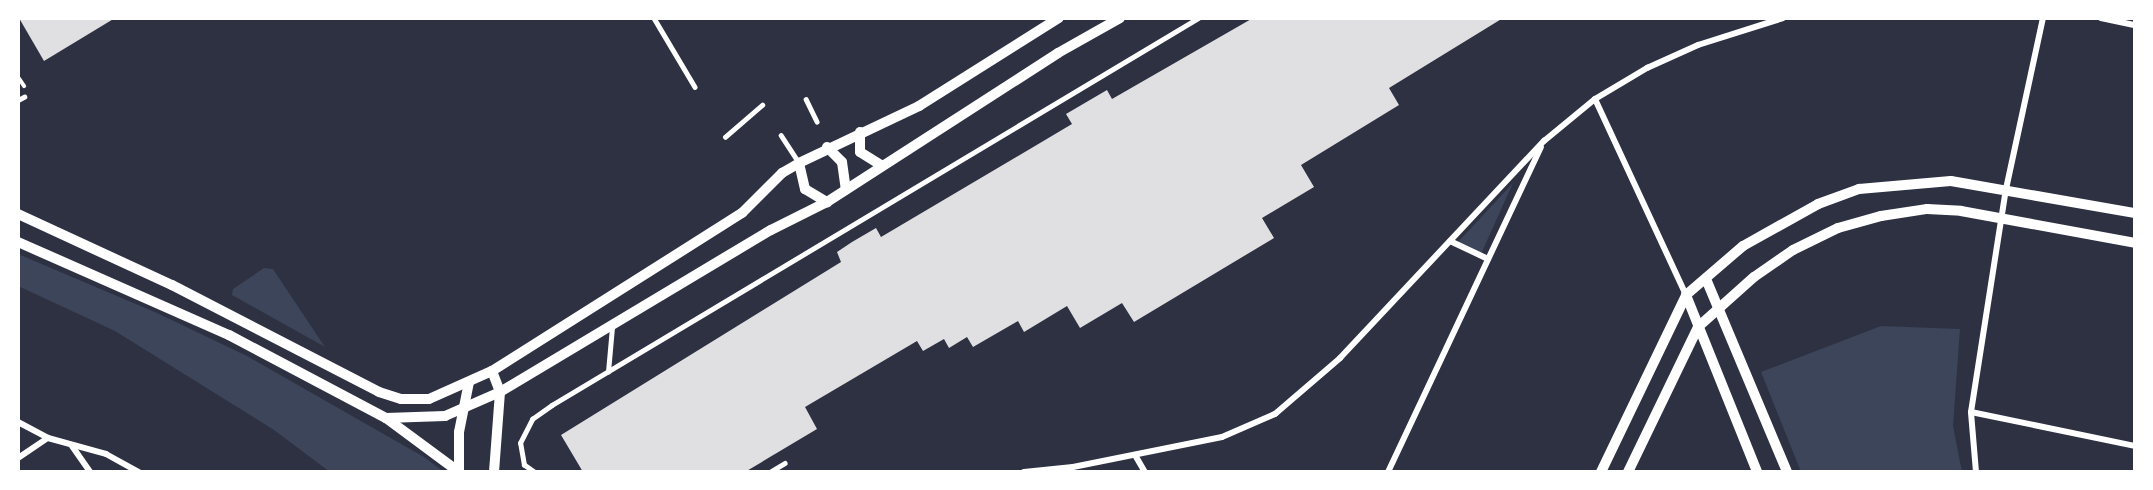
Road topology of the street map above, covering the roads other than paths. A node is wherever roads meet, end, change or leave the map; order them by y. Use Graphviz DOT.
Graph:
graph roads {
  1 [pos="654,18"];
  2 [pos="1059,18"];
  3 [pos="1120,18"];
  4 [pos="1783,18"];
  5 [pos="2043,18"];
  6 [pos="2100,18"];
  7 [pos="1194,19"];
  8 [pos="2135,25"];
  9 [pos="696,87"];
  10 [pos="24,97"];
  11 [pos="806,99"];
  12 [pos="1595,99"];
  13 [pos="18,100"];
  14 [pos="762,105"];
  15 [pos="817,122"];
  16 [pos="860,132"];
  17 [pos="781,135"];
  18 [pos="725,137"];
  19 [pos="1544,141"];
  20 [pos="827,147"];
  21 [pos="799,163"];
  22 [pos="882,166"];
  23 [pos="2006,189"];
  24 [pos="846,190"];
  25 [pos="827,202"];
  26 [pos="2135,213"];
  27 [pos="18,214"];
  28 [pos="2002,217"];
  29 [pos="1450,241"];
  30 [pos="18,242"];
  31 [pos="2135,243"];
  32 [pos="1488,259"];
  33 [pos="1706,279"];
  34 [pos="1686,296"];
  35 [pos="1718,308"];
  36 [pos="613,323"];
  37 [pos="1698,327"];
  38 [pos="492,371"];
  39 [pos="608,372"];
  40 [pos="469,382"];
  41 [pos="500,392"];
  42 [pos="464,410"];
  43 [pos="1971,412"];
  44 [pos="386,418"];
  45 [pos="18,422"];
  46 [pos="48,438"];
  47 [pos="72,445"];
  48 [pos="2135,447"];
  49 [pos="1135,455"];
  50 [pos="18,458"];
  51 [pos="784,463"];
  52 [pos="90,472"];
  53 [pos="139,472"];
  54 [pos="459,472"];
  55 [pos="494,472"];
  56 [pos="534,472"];
  57 [pos="770,472"];
  58 [pos="1024,472"];
  59 [pos="1145,472"];
  60 [pos="1389,472"];
  61 [pos="1601,472"];
  62 [pos="1628,472"];
  63 [pos="1757,472"];
  64 [pos="1787,472"];
  65 [pos="1976,472"];
  1 -- 9 [label="lane"];
  2 -- 16 [label="street"];
  3 -- 22 [label="street"];
  4 -- 12 [label="street"];
  5 -- 23 [label="street"];
  6 -- 8 [label="street"];
  7 -- 39 [label="lane"];
  10 -- 13 [label="lane"];
  11 -- 15 [label="lane"];
  12 -- 19 [label="street"];
  12 -- 34 [label="street"];
  14 -- 18 [label="lane"];
  16 -- 20 [label="street"];
  16 -- 22 [label="street"];
  17 -- 21 [label="lane"];
  19 -- 29 [label="street"];
  19 -- 32 [label="street"];
  20 -- 21 [label="street"];
  20 -- 24 [label="street"];
  21 -- 25 [label="street"];
  21 -- 38 [label="street"];
  22 -- 24 [label="street"];
  23 -- 26 [label="street"];
  23 -- 28 [label="street"];
  23 -- 33 [label="street"];
  24 -- 25 [label="street"];
  25 -- 36 [label="street"];
  27 -- 40 [label="street"];
  28 -- 31 [label="street"];
  28 -- 35 [label="street"];
  28 -- 43 [label="street"];
  29 -- 32 [label="street"];
  29 -- 49 [label="street"];
  30 -- 44 [label="street"];
  32 -- 60 [label="street"];
  33 -- 34 [label="street"];
  33 -- 35 [label="street"];
  34 -- 37 [label="street"];
  34 -- 61 [label="street"];
  35 -- 37 [label="street"];
  35 -- 64 [label="street"];
  36 -- 39 [label="lane"];
  36 -- 41 [label="street"];
  37 -- 62 [label="street"];
  37 -- 63 [label="street"];
  38 -- 40 [label="street"];
  38 -- 41 [label="street"];
  39 -- 56 [label="lane"];
  40 -- 42 [label="street"];
  41 -- 42 [label="street"];
  41 -- 55 [label="street"];
  42 -- 44 [label="street"];
  42 -- 54 [label="street"];
  43 -- 48 [label="street"];
  43 -- 65 [label="street"];
  44 -- 54 [label="street"];
  45 -- 46 [label="street"];
  46 -- 47 [label="street"];
  46 -- 50 [label="street"];
  47 -- 52 [label="street"];
  47 -- 53 [label="street"];
  49 -- 58 [label="street"];
  49 -- 59 [label="street"];
  51 -- 57 [label="lane"];
}
